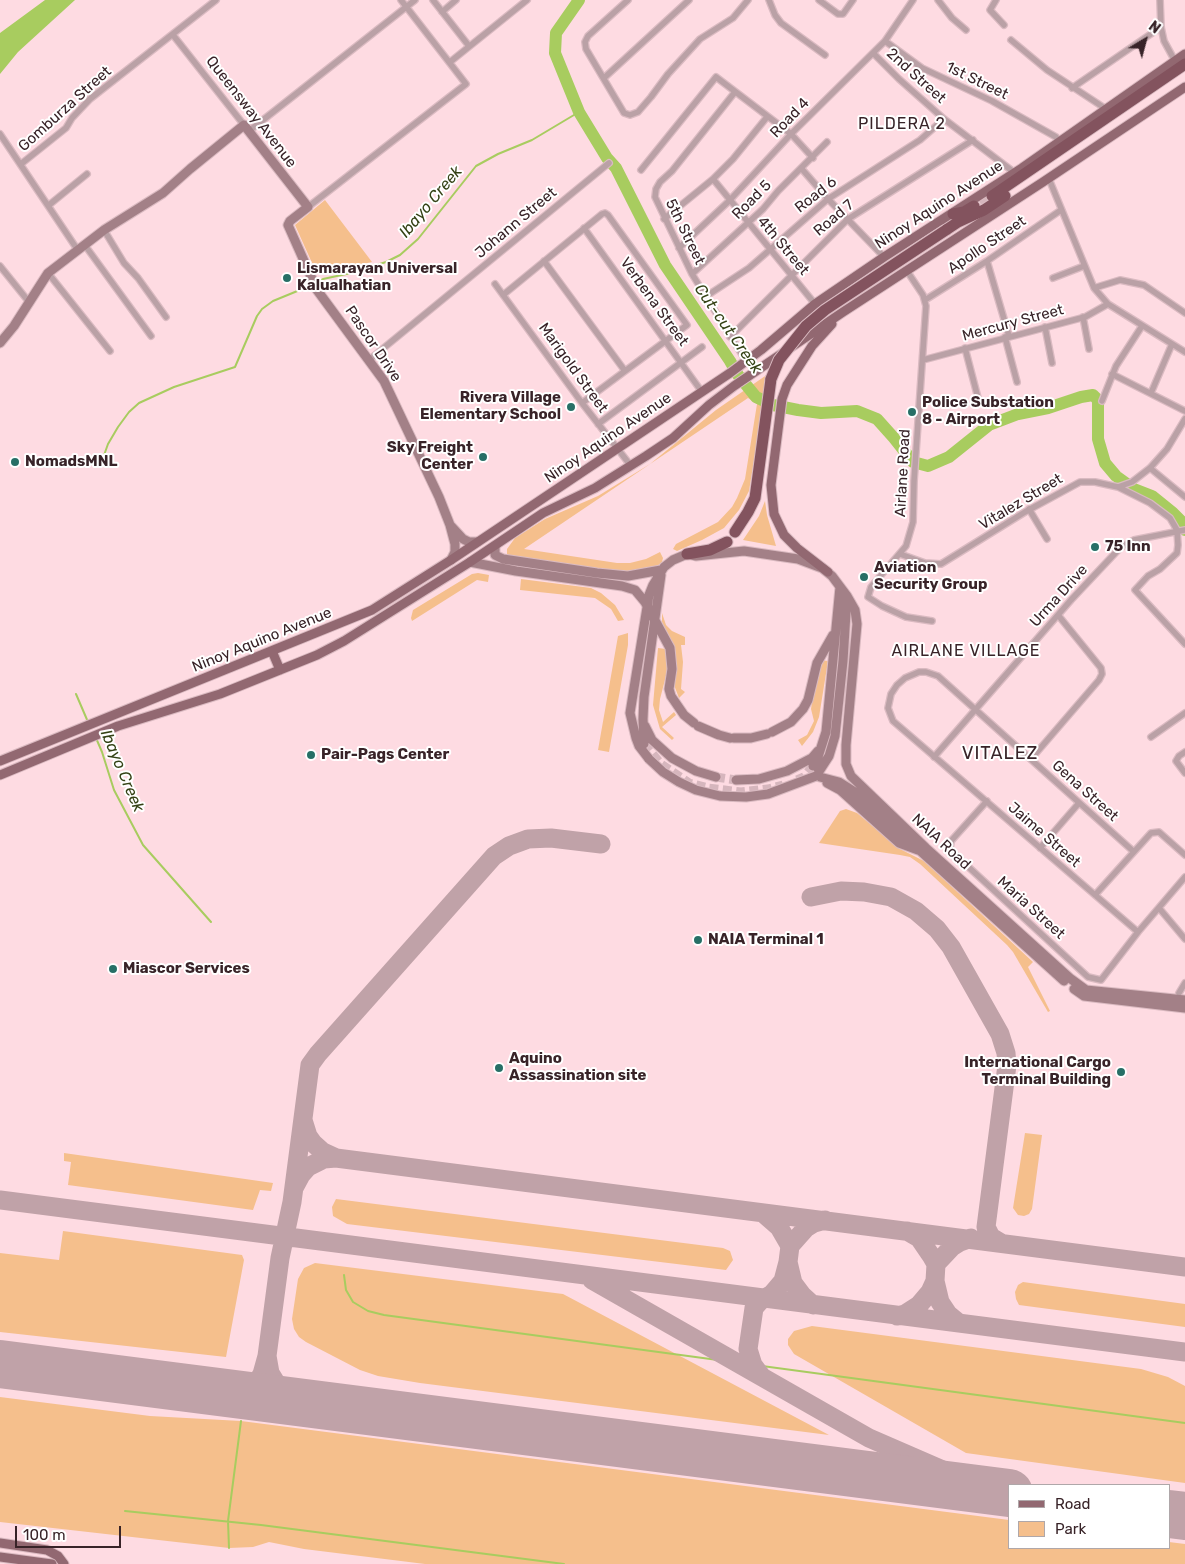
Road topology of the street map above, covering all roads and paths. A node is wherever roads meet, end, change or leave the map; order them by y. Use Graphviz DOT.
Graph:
graph roads {
  1 [pos="216,0"];
  2 [pos="401,0"];
  3 [pos="415,0"];
  4 [pos="433,0"];
  5 [pos="456,0"];
  6 [pos="528,0"];
  7 [pos="628,0"];
  8 [pos="689,0"];
  9 [pos="748,0"];
  10 [pos="769,0"];
  11 [pos="819,0"];
  12 [pos="853,0"];
  13 [pos="913,0"];
  14 [pos="938,0"];
  15 [pos="996,0"];
  16 [pos="1160,0"];
  17 [pos="406,7"];
  18 [pos="442,12"];
  19 [pos="1004,25"];
  20 [pos="1161,27"];
  21 [pos="966,30"];
  22 [pos="173,35"];
  23 [pos="885,40"];
  24 [pos="1011,40"];
  25 [pos="469,46"];
  26 [pos="873,53"];
  27 [pos="1185,54"];
  28 [pos="826,55"];
  29 [pos="450,62"];
  30 [pos="1180,63"];
  31 [pos="604,78"];
  32 [pos="1185,87"];
  33 [pos="1072,88"];
  34 [pos="735,92"];
  35 [pos="1106,109"];
  36 [pos="767,118"];
  37 [pos="944,118"];
  38 [pos="246,128"];
  39 [pos="0,134"];
  40 [pos="791,134"];
  41 [pos="1084,134"];
  42 [pos="973,140"];
  43 [pos="827,142"];
  44 [pos="1059,142"];
  45 [pos="813,158"];
  46 [pos="609,163"];
  47 [pos="21,164"];
  48 [pos="801,168"];
  49 [pos="641,170"];
  50 [pos="1015,173"];
  51 [pos="87,174"];
  52 [pos="713,179"];
  53 [pos="1049,179"];
  54 [pos="992,196"];
  55 [pos="828,199"];
  56 [pos="729,201"];
  57 [pos="980,203"];
  58 [pos="49,205"];
  59 [pos="308,207"];
  60 [pos="1061,210"];
  61 [pos="953,214"];
  62 [pos="664,218"];
  63 [pos="848,219"];
  64 [pos="747,223"];
  65 [pos="584,228"];
  66 [pos="104,230"];
  67 [pos="81,247"];
  68 [pos="680,248"];
  69 [pos="769,250"];
  70 [pos="884,256"];
  71 [pos="987,261"];
  72 [pos="544,262"];
  73 [pos="0,266"];
  74 [pos="1084,266"];
  75 [pos="907,271"];
  76 [pos="48,272"];
  77 [pos="692,274"];
  78 [pos="791,275"];
  79 [pos="1053,278"];
  80 [pos="495,284"];
  81 [pos="1094,288"];
  82 [pos="503,294"];
  83 [pos="705,297"];
  84 [pos="925,300"];
  85 [pos="29,302"];
  86 [pos="815,304"];
  87 [pos="1108,304"];
  88 [pos="843,312"];
  89 [pos="1185,313"];
  90 [pos="166,317"];
  91 [pos="1083,317"];
  92 [pos="1142,326"];
  93 [pos="1045,327"];
  94 [pos="151,336"];
  95 [pos="1007,336"];
  96 [pos="730,337"];
  97 [pos="666,340"];
  98 [pos="0,343"];
  99 [pos="1172,344"];
  100 [pos="702,348"];
  101 [pos="965,348"];
  102 [pos="1089,349"];
  103 [pos="110,351"];
  104 [pos="1185,352"];
  105 [pos="370,360"];
  106 [pos="923,360"];
  107 [pos="682,362"];
  108 [pos="744,362"];
  109 [pos="1052,363"];
  110 [pos="625,371"];
  111 [pos="1112,374"];
  112 [pos="1017,382"];
  113 [pos="702,392"];
  114 [pos="1150,393"];
  115 [pos="978,398"];
  116 [pos="1102,401"];
  117 [pos="582,403"];
  118 [pos="1185,411"];
  119 [pos="1185,419"];
  120 [pos="598,424"];
  121 [pos="617,448"];
  122 [pos="631,466"];
  123 [pos="1150,468"];
  124 [pos="1118,487"];
  125 [pos="1184,494"];
  126 [pos="1029,509"];
  127 [pos="450,525"];
  128 [pos="1182,530"];
  129 [pos="735,532"];
  130 [pos="1047,539"];
  131 [pos="477,542"];
  132 [pos="727,542"];
  133 [pos="495,546"];
  134 [pos="687,554"];
  135 [pos="900,554"];
  136 [pos="451,560"];
  137 [pos="470,562"];
  138 [pos="661,570"];
  139 [pos="828,572"];
  140 [pos="840,587"];
  141 [pos="847,596"];
  142 [pos="648,606"];
  143 [pos="1058,615"];
  144 [pos="654,618"];
  145 [pos="932,621"];
  146 [pos="837,623"];
  147 [pos="1185,644"];
  148 [pos="272,651"];
  149 [pos="280,670"];
  150 [pos="976,709"];
  151 [pos="1185,713"];
  152 [pos="643,718"];
  153 [pos="1151,737"];
  154 [pos="644,744"];
  155 [pos="821,746"];
  156 [pos="1185,752"];
  157 [pos="934,757"];
  158 [pos="1031,759"];
  159 [pos="0,761"];
  160 [pos="813,766"];
  161 [pos="1185,774"];
  162 [pos="0,775"];
  163 [pos="816,776"];
  164 [pos="716,777"];
  165 [pos="804,777"];
  166 [pos="736,780"];
  167 [pos="986,801"];
  168 [pos="1079,803"];
  169 [pos="1040,848"];
  170 [pos="920,851"];
  171 [pos="1133,851"];
  172 [pos="1185,855"];
  173 [pos="1185,877"];
  174 [pos="1095,895"];
  175 [pos="1159,908"];
  176 [pos="1138,932"];
  177 [pos="1185,939"];
  178 [pos="1185,984"];
  179 [pos="1182,997"];
  180 [pos="1185,1008"];
  181 [pos="0,1543"];
  182 [pos="0,1557"];
  183 [pos="52,1564"];
  184 [pos="64,1564"];
  1 -- 22 [label="street, Gomburza Street"];
  2 -- 17 [label="street"];
  3 -- 17 [label="street"];
  4 -- 18 [label="street"];
  5 -- 18 [label="street"];
  6 -- 25 [label="street"];
  7 -- 31 [label="street"];
  8 -- 31 [label="street"];
  9 -- 31 [label="street"];
  10 -- 28 [label="street"];
  11 -- 12 [label="street"];
  13 -- 23 [label="street, Road 4"];
  14 -- 21 [label="street"];
  15 -- 19 [label="street"];
  16 -- 20 [label="street"];
  17 -- 29 [label="street"];
  17 -- 38 [label="street"];
  18 -- 25 [label="street"];
  20 -- 30 [label="street"];
  20 -- 33 [label="street"];
  22 -- 38 [label="street, Queensway Avenue"];
  22 -- 47 [label="street, Gomburza Street"];
  23 -- 26 [label="street, Road 4"];
  23 -- 44 [label="street, 1st Street"];
  24 -- 33 [label="street"];
  25 -- 29 [label="street"];
  26 -- 37 [label="street, 2nd Street"];
  26 -- 40 [label="street, Road 4"];
  27 -- 30 [label="main road, Ninoy Aquino Avenue"];
  29 -- 59 [label="street, Pascor Drive"];
  30 -- 35 [label="main road, Ninoy Aquino Avenue"];
  30 -- 41 [label="highway"];
  32 -- 53 [label="main road, Ninoy Aquino Avenue"];
  33 -- 35 [label="street"];
  34 -- 36 [label="street"];
  34 -- 49 [label="street"];
  34 -- 62 [label="street, 5th Street"];
  35 -- 44 [label="main road, Ninoy Aquino Avenue"];
  36 -- 40 [label="street"];
  36 -- 52 [label="street"];
  37 -- 42 [label="street, 2nd Street"];
  37 -- 55 [label="street, Road 6"];
  38 -- 59 [label="street, Queensway Avenue"];
  38 -- 66 [label="street"];
  39 -- 47 [label="street, Gomburza Street"];
  40 -- 45 [label="street"];
  40 -- 56 [label="street, Road 4"];
  41 -- 54 [label="highway"];
  41 -- 129 [label="highway, bridge"];
  42 -- 50 [label="street, 2nd Street"];
  42 -- 63 [label="street, Road 7"];
  43 -- 45 [label="street, Road 5"];
  44 -- 50 [label="main road, Ninoy Aquino Avenue"];
  45 -- 48 [label="street, Road 5"];
  46 -- 105 [label="street, Johann Street"];
  47 -- 58 [label="street, Gomburza Street"];
  48 -- 55 [label="street"];
  48 -- 64 [label="street, Road 5"];
  50 -- 61 [label="main road, Ninoy Aquino Avenue"];
  51 -- 58 [label="street"];
  52 -- 56 [label="street, 4th Street"];
  52 -- 62 [label="street"];
  53 -- 60 [label="street"];
  53 -- 75 [label="main road, Ninoy Aquino Avenue"];
  55 -- 63 [label="street"];
  55 -- 69 [label="street, Road 6"];
  56 -- 64 [label="street, 4th Street"];
  56 -- 68 [label="street, Road 4"];
  57 -- 61 [label="highway"];
  58 -- 67 [label="street, Gomburza Street"];
  59 -- 105 [label="street, Pascor Drive"];
  60 -- 71 [label="street, Apollo Street"];
  60 -- 74 [label="street"];
  61 -- 70 [label="main road, Ninoy Aquino Avenue"];
  62 -- 68 [label="street, 5th Street"];
  63 -- 70 [label="street"];
  63 -- 78 [label="street, Road 7"];
  64 -- 69 [label="street, 4th Street"];
  64 -- 77 [label="street, Road 5"];
  65 -- 72 [label="street"];
  65 -- 97 [label="street, Verbena Street"];
  65 -- 97 [label="street"];
  66 -- 67 [label="street"];
  66 -- 90 [label="street"];
  67 -- 76 [label="street"];
  67 -- 94 [label="street"];
  68 -- 77 [label="street, 5th Street"];
  69 -- 78 [label="street, 4th Street"];
  69 -- 83 [label="street, Road 6"];
  70 -- 86 [label="main road, Ninoy Aquino Avenue"];
  71 -- 84 [label="street, Apollo Street"];
  71 -- 95 [label="street"];
  72 -- 82 [label="street"];
  72 -- 110 [label="street"];
  73 -- 85 [label="street"];
  74 -- 79 [label="street"];
  74 -- 81 [label="street"];
  75 -- 84 [label="street"];
  75 -- 88 [label="main road, Ninoy Aquino Avenue"];
  76 -- 85 [label="street"];
  76 -- 103 [label="street"];
  77 -- 83 [label="street, 5th Street"];
  78 -- 86 [label="street, 4th Street"];
  78 -- 96 [label="street, Road 7"];
  80 -- 82 [label="street, Marigold Street"];
  81 -- 87 [label="street"];
  81 -- 89 [label="street"];
  82 -- 117 [label="street, Marigold Street"];
  83 -- 96 [label="street, 5th Street"];
  84 -- 106 [label="street, Airlane Road"];
  85 -- 98 [label="street"];
  86 -- 108 [label="main road, Ninoy Aquino Avenue"];
  87 -- 91 [label="street, Mercury Street"];
  87 -- 92 [label="street"];
  88 -- 122 [label="main road, Ninoy Aquino Avenue"];
  88 -- 139 [label="main road"];
  91 -- 93 [label="street, Mercury Street"];
  91 -- 102 [label="street"];
  92 -- 99 [label="street"];
  92 -- 111 [label="street"];
  93 -- 95 [label="street, Mercury Street"];
  93 -- 109 [label="street"];
  95 -- 101 [label="street, Mercury Street"];
  95 -- 112 [label="street"];
  96 -- 108 [label="street, 5th Street"];
  97 -- 107 [label="street, Verbena Street"];
  97 -- 110 [label="street"];
  99 -- 104 [label="street"];
  99 -- 114 [label="street"];
  100 -- 107 [label="street"];
  101 -- 106 [label="street, Mercury Street"];
  101 -- 115 [label="street"];
  105 -- 127 [label="street, Pascor Drive"];
  106 -- 135 [label="street, Airlane Road"];
  107 -- 113 [label="street, Verbena Street"];
  107 -- 120 [label="street"];
  108 -- 113 [label="main road, Ninoy Aquino Avenue"];
  110 -- 117 [label="street"];
  111 -- 114 [label="street"];
  111 -- 116 [label="street"];
  113 -- 121 [label="main road, Ninoy Aquino Avenue"];
  114 -- 118 [label="street"];
  117 -- 120 [label="street, Marigold Street"];
  119 -- 123 [label="street"];
  120 -- 121 [label="street, Marigold Street"];
  121 -- 122 [label="street, Marigold Street"];
  121 -- 131 [label="main road, Ninoy Aquino Avenue"];
  122 -- 133 [label="main road, Ninoy Aquino Avenue"];
  123 -- 124 [label="street"];
  123 -- 125 [label="street"];
  124 -- 126 [label="street, Vitalez Street"];
  124 -- 128 [label="street, Vitalez Street"];
  126 -- 130 [label="street"];
  126 -- 135 [label="street, Vitalez Street"];
  127 -- 131 [label="street, Pascor Drive"];
  127 -- 136 [label="street, Pascor Drive"];
  128 -- 143 [label="street, Urma Drive"];
  128 -- 147 [label="street"];
  131 -- 136 [label="main road, Ninoy Aquino Avenue"];
  132 -- 134 [label="highway"];
  133 -- 137 [label="main road, Ninoy Aquino Avenue"];
  133 -- 138 [label="street"];
  134 -- 138 [label="street"];
  134 -- 139 [label="street"];
  135 -- 145 [label="street, Airlane Road"];
  136 -- 148 [label="main road, Ninoy Aquino Avenue"];
  137 -- 142 [label="street"];
  137 -- 149 [label="main road, Ninoy Aquino Avenue"];
  138 -- 142 [label="street"];
  138 -- 144 [label="street"];
  139 -- 140 [label="street, NAIA Road"];
  140 -- 141 [label="street, NAIA Road"];
  140 -- 146 [label="street"];
  141 -- 163 [label="street"];
  141 -- 179 [label="street, NAIA Road"];
  142 -- 144 [label="street"];
  142 -- 163 [label="street, bridge"];
  143 -- 150 [label="street, Urma Drive"];
  143 -- 158 [label="street"];
  144 -- 146 [label="street"];
  144 -- 152 [label="street"];
  146 -- 155 [label="street"];
  148 -- 149 [label="main road"];
  148 -- 159 [label="main road, Ninoy Aquino Avenue"];
  149 -- 162 [label="main road, Ninoy Aquino Avenue"];
  150 -- 157 [label="street, Urma Drive"];
  150 -- 157 [label="street"];
  150 -- 158 [label="street, Gena Street"];
  151 -- 153 [label="street"];
  152 -- 154 [label="street"];
  152 -- 164 [label="street"];
  155 -- 160 [label="street"];
  155 -- 166 [label="street"];
  156 -- 161 [label="street"];
  157 -- 167 [label="street, Jaime Street"];
  158 -- 168 [label="street, Gena Street"];
  163 -- 170 [label="street, NAIA Road"];
  165 -- 170 [label="street"];
  167 -- 169 [label="street, Jaime Street"];
  167 -- 176 [label="street, Maria Street"];
  168 -- 169 [label="street"];
  168 -- 171 [label="street, Gena Street"];
  169 -- 174 [label="street, Jaime Street"];
  170 -- 180 [label="street, NAIA Road"];
  171 -- 172 [label="street"];
  171 -- 174 [label="street"];
  173 -- 175 [label="street"];
  174 -- 176 [label="street, Jaime Street"];
  175 -- 176 [label="street"];
  175 -- 177 [label="street"];
  178 -- 179 [label="street"];
  181 -- 184 [label="main road"];
  182 -- 183 [label="main road"];
}
